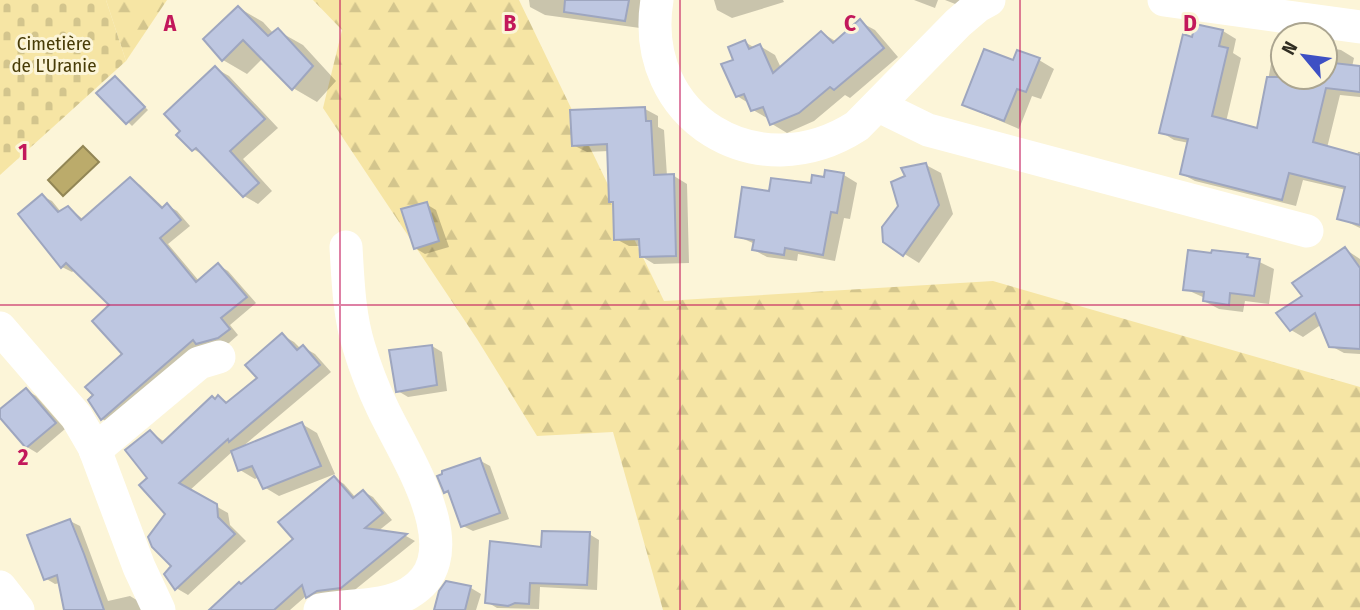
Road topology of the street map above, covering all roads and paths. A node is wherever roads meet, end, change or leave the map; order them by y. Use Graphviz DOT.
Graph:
graph roads {
  1 [pos="657,0"];
  2 [pos="989,0"];
  3 [pos="1164,0"];
  4 [pos="1345,25"];
  5 [pos="879,106"];
  6 [pos="1307,231"];
  7 [pos="346,247"];
  8 [pos="0,328"];
  9 [pos="219,357"];
  10 [pos="95,450"];
  11 [pos="0,587"];
  12 [pos="18,610"];
  13 [pos="159,610"];
  14 [pos="320,610"];
  1 -- 5 [label="street"];
  2 -- 5 [label="street"];
  3 -- 4 [label="street"];
  5 -- 6 [label="street"];
  7 -- 14 [label="street"];
  8 -- 10 [label="street"];
  9 -- 10 [label="street"];
  10 -- 13 [label="street"];
  11 -- 12 [label="street"];
}
